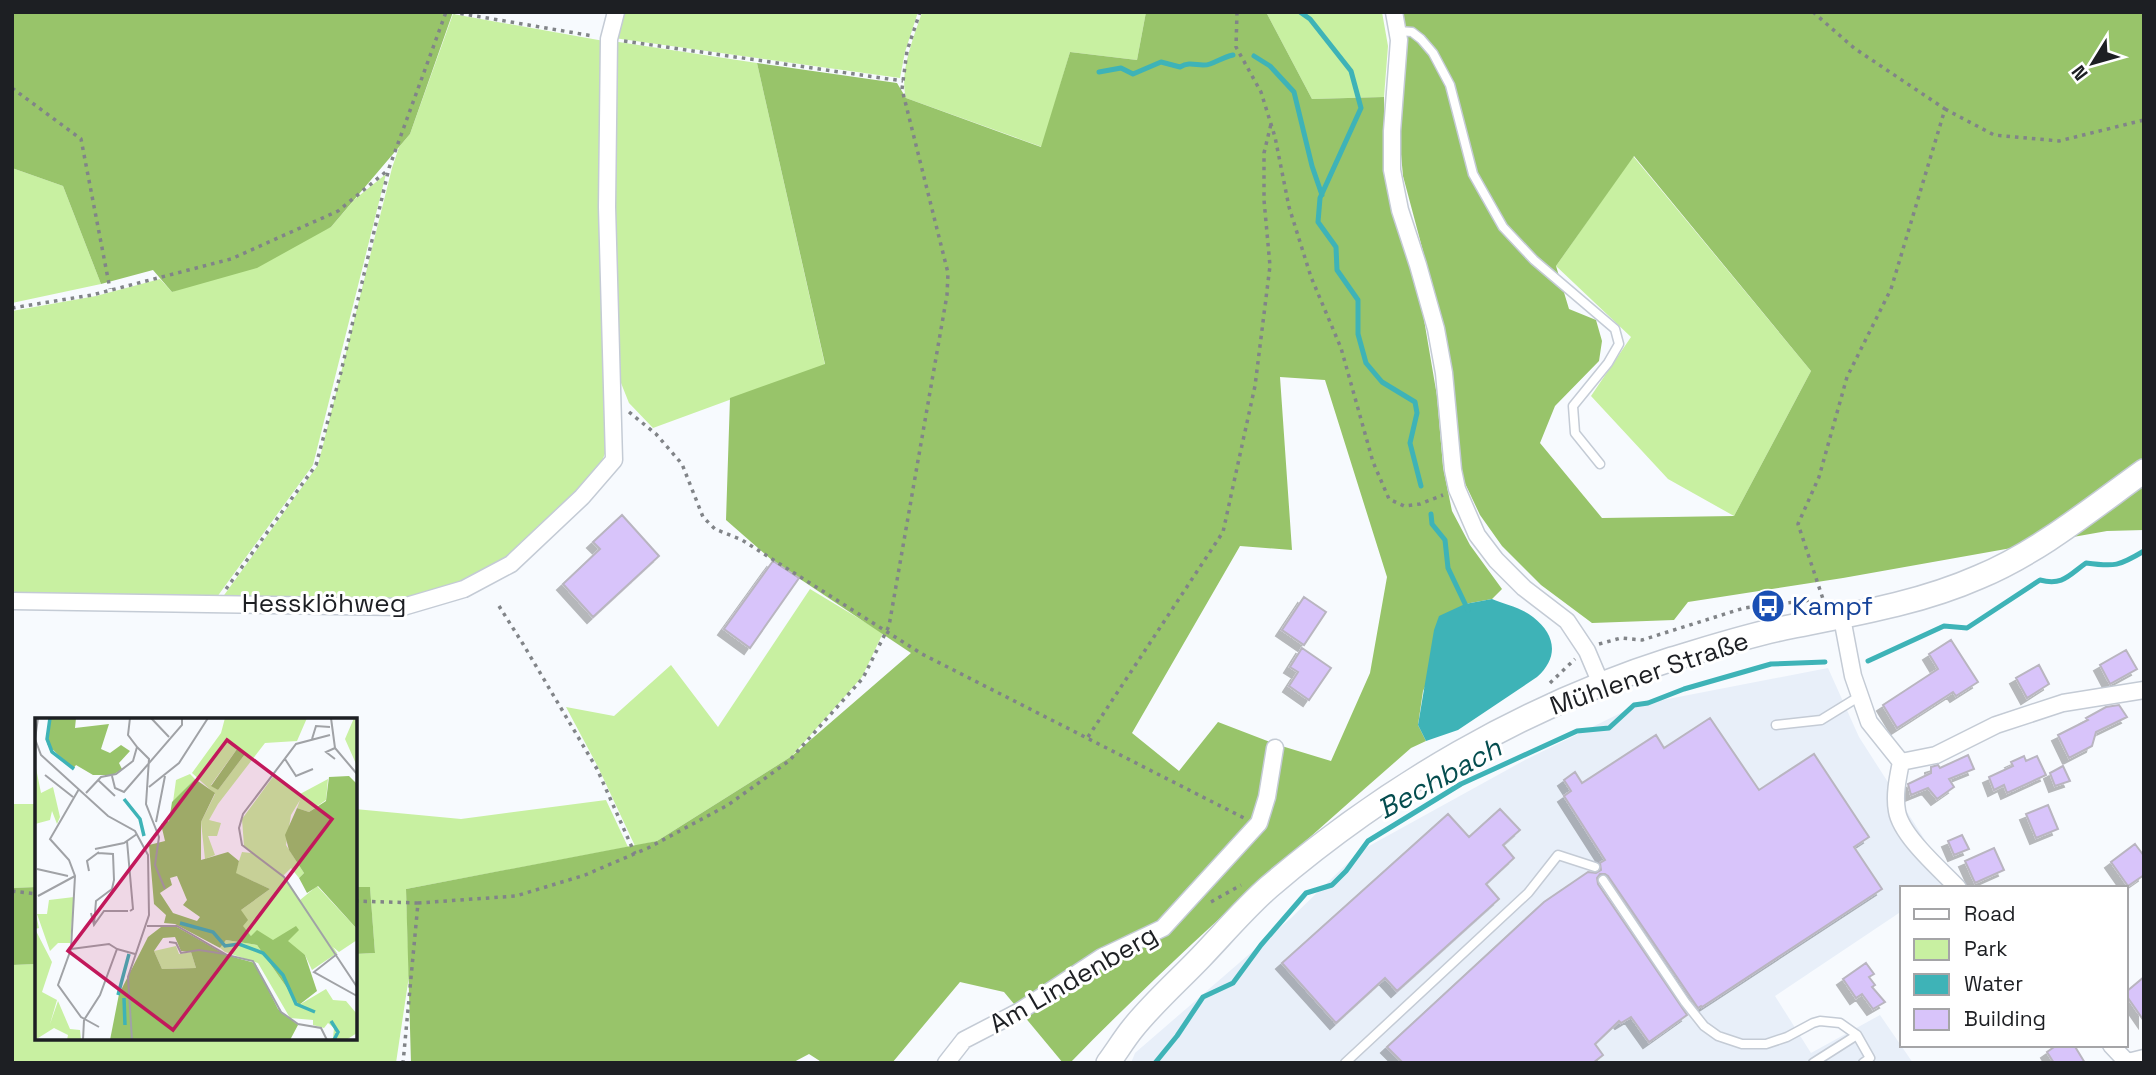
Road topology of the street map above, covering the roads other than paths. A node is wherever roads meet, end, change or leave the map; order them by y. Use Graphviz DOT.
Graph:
graph roads {
  1 [pos="616,12"];
  2 [pos="1394,12"];
  3 [pos="1398,31"];
  4 [pos="1600,464"];
  5 [pos="2144,471"];
  6 [pos="12,601"];
  7 [pos="1850,616"];
  8 [pos="1601,684"];
  9 [pos="2144,690"];
  10 [pos="1860,696"];
  11 [pos="1776,725"];
  12 [pos="1275,748"];
  13 [pos="1901,762"];
  14 [pos="1595,867"];
  15 [pos="1603,880"];
  16 [pos="1956,886"];
  17 [pos="1857,1035"];
  18 [pos="2113,1047"];
  19 [pos="2144,1058"];
  20 [pos="2125,1062"];
  21 [pos="946,1063"];
  22 [pos="1108,1063"];
  23 [pos="1345,1063"];
  24 [pos="1813,1063"];
  25 [pos="1863,1063"];
  1 -- 6 [label="street, Hessklöhweg"];
  2 -- 3 [label="street"];
  3 -- 4 [label="lane"];
  3 -- 8 [label="street"];
  5 -- 7 [label="main road, Mühlener Straße"];
  7 -- 8 [label="main road, Mühlener Straße"];
  7 -- 10 [label="street"];
  8 -- 22 [label="main road, Mühlener Straße"];
  9 -- 13 [label="street"];
  10 -- 11 [label="lane"];
  10 -- 13 [label="street"];
  12 -- 21 [label="street, Am Lindenberg"];
  13 -- 16 [label="street"];
  14 -- 23 [label="lane"];
  15 -- 17 [label="lane"];
  17 -- 24 [label="lane"];
  17 -- 25 [label="lane"];
  18 -- 20 [label="street"];
  19 -- 20 [label="street"];
}
